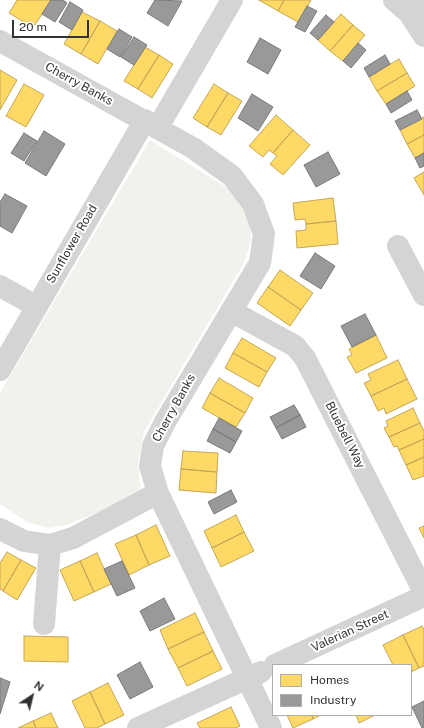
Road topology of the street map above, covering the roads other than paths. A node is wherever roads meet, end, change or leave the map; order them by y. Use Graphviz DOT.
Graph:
graph roads {
  1 [pos="232,0"];
  2 [pos="409,4"];
  3 [pos="424,36"];
  4 [pos="0,41"];
  5 [pos="151,123"];
  6 [pos="398,246"];
  7 [pos="0,286"];
  8 [pos="424,295"];
  9 [pos="36,306"];
  10 [pos="231,311"];
  11 [pos="0,370"];
  12 [pos="158,494"];
  13 [pos="0,529"];
  14 [pos="50,545"];
  15 [pos="424,592"];
  16 [pos="424,596"];
  17 [pos="44,624"];
  18 [pos="278,664"];
  19 [pos="272,667"];
  20 [pos="248,678"];
  21 [pos="138,728"];
  22 [pos="271,728"];
  1 -- 5 [label="street"];
  2 -- 3 [label="street"];
  4 -- 5 [label="street, Cherry Banks"];
  5 -- 9 [label="street, Sunflower Road"];
  5 -- 10 [label="street, Cherry Banks"];
  6 -- 8 [label="street"];
  7 -- 9 [label="street"];
  9 -- 11 [label="street, Sunflower Road"];
  10 -- 12 [label="street, Cherry Banks"];
  10 -- 15 [label="street, Bluebell Way"];
  12 -- 14 [label="street"];
  12 -- 20 [label="street, Cherry Banks"];
  13 -- 14 [label="street"];
  14 -- 17 [label="street"];
  16 -- 18 [label="street, Valerian Street"];
  19 -- 20 [label="street, Valerian Street"];
  20 -- 21 [label="street, Valerian Street"];
  20 -- 22 [label="street, Cherry Banks"];
}
